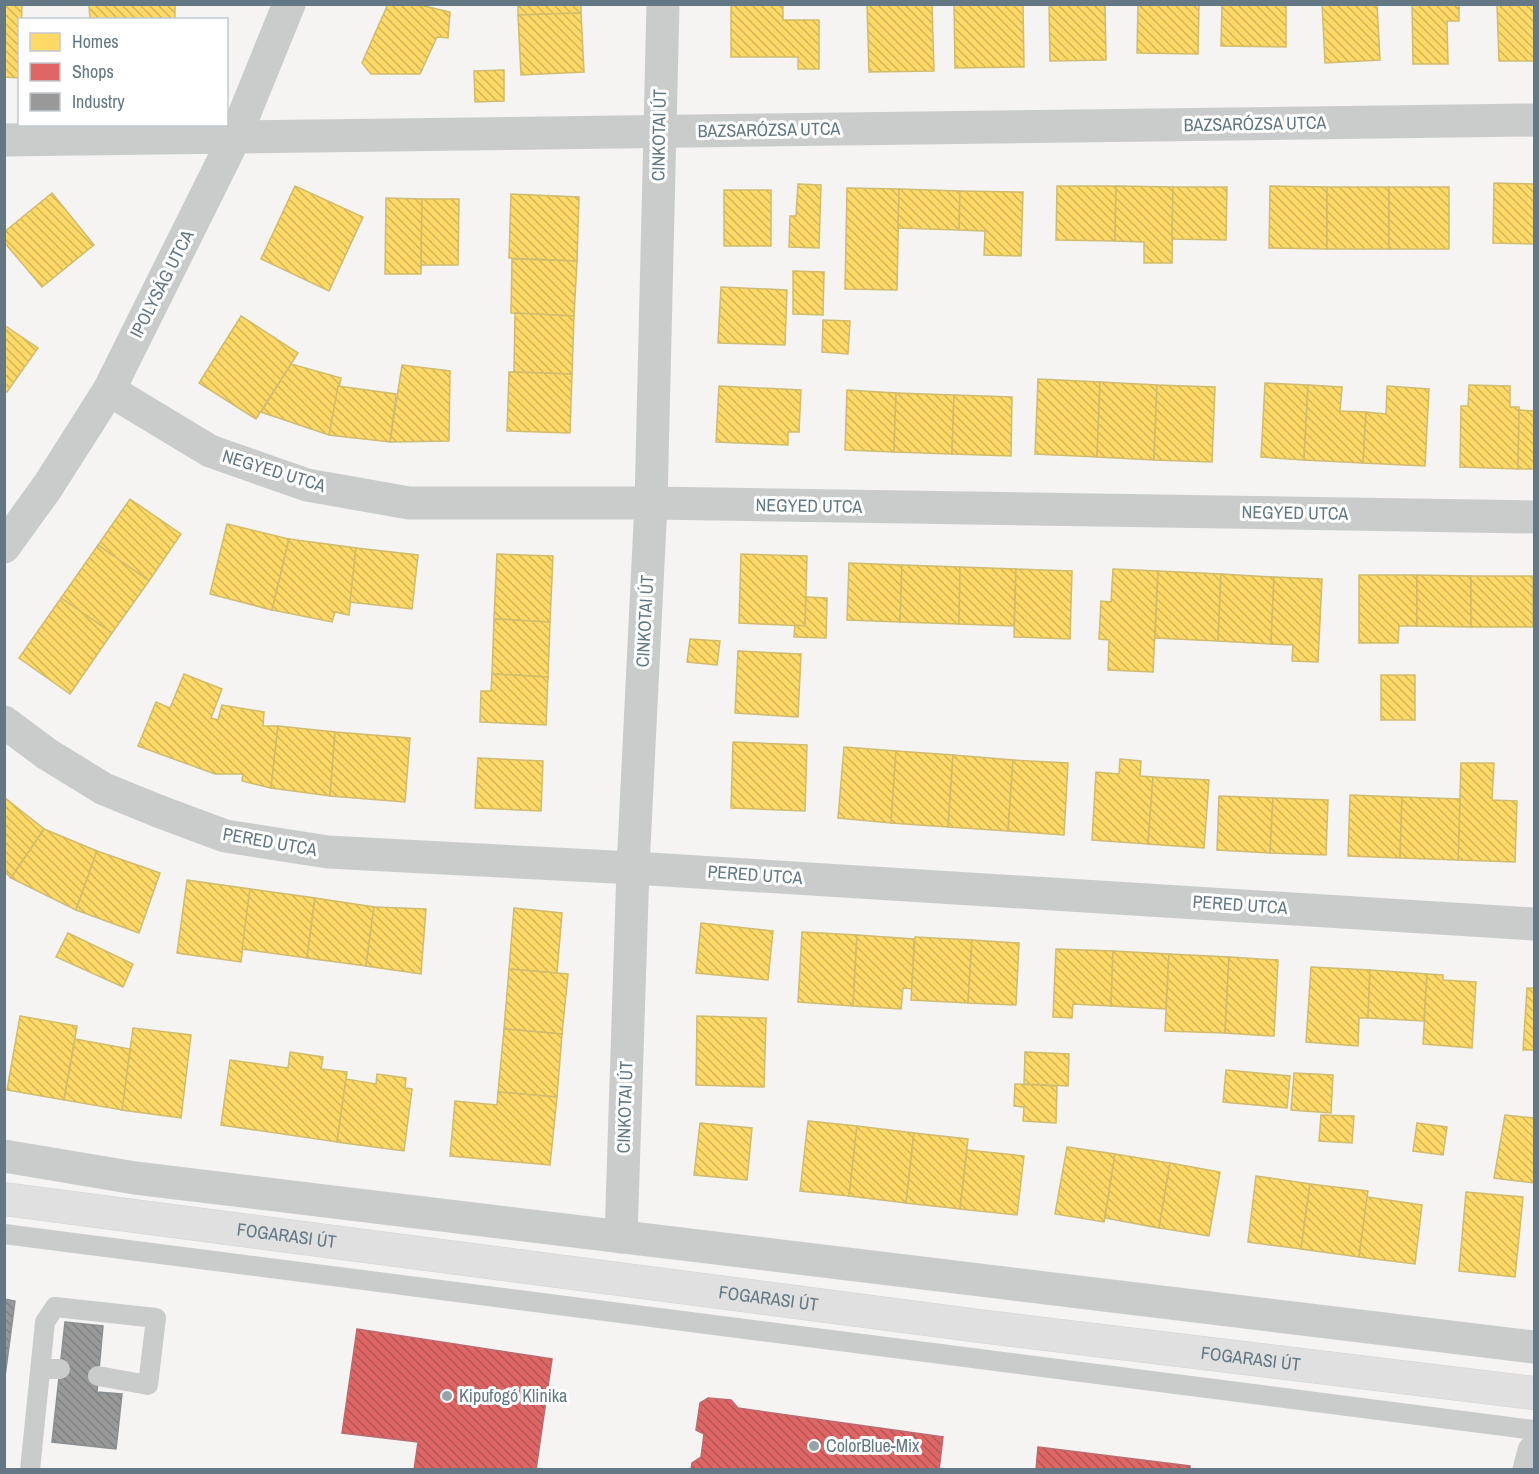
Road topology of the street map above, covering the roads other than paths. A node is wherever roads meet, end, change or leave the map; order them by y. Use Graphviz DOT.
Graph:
graph roads {
  1 [pos="289,4"];
  2 [pos="663,4"];
  3 [pos="1534,120"];
  4 [pos="659,131"];
  5 [pos="236,137"];
  6 [pos="4,140"];
  7 [pos="109,390"];
  8 [pos="651,503"];
  9 [pos="1534,517"];
  10 [pos="4,547"];
  11 [pos="4,722"];
  12 [pos="633,868"];
  13 [pos="1534,924"];
  14 [pos="4,1156"];
  15 [pos="4,1199"];
  16 [pos="4,1234"];
  17 [pos="621,1237"];
  18 [pos="1534,1347"];
  19 [pos="98,1376"];
  20 [pos="1534,1393"];
  21 [pos="1534,1430"];
  22 [pos="1534,1451"];
  23 [pos="30,1470"];
  24 [pos="1529,1470"];
  1 -- 5 [label="street, IPOLYSÁG UTCA"];
  2 -- 4 [label="street, CINKOTAI ÚT"];
  3 -- 4 [label="street, BAZSARÓZSA UTCA"];
  4 -- 5 [label="street, BAZSARÓZSA UTCA"];
  4 -- 8 [label="street, CINKOTAI ÚT"];
  5 -- 6 [label="street, BAZSARÓZSA UTCA"];
  5 -- 7 [label="street, IPOLYSÁG UTCA"];
  7 -- 8 [label="street, NEGYED UTCA"];
  7 -- 10 [label="street, IPOLYSÁG UTCA"];
  8 -- 9 [label="street, NEGYED UTCA"];
  8 -- 12 [label="street, CINKOTAI ÚT"];
  11 -- 12 [label="street, PERED UTCA"];
  12 -- 13 [label="street, PERED UTCA"];
  12 -- 17 [label="street, CINKOTAI ÚT"];
  14 -- 17 [label="street"];
  15 -- 20 [label="main road, FOGARASI ÚT"];
  16 -- 21 [label="lane"];
  17 -- 18 [label="street"];
  19 -- 23 [label="lane"];
  22 -- 24 [label="street"];
}
